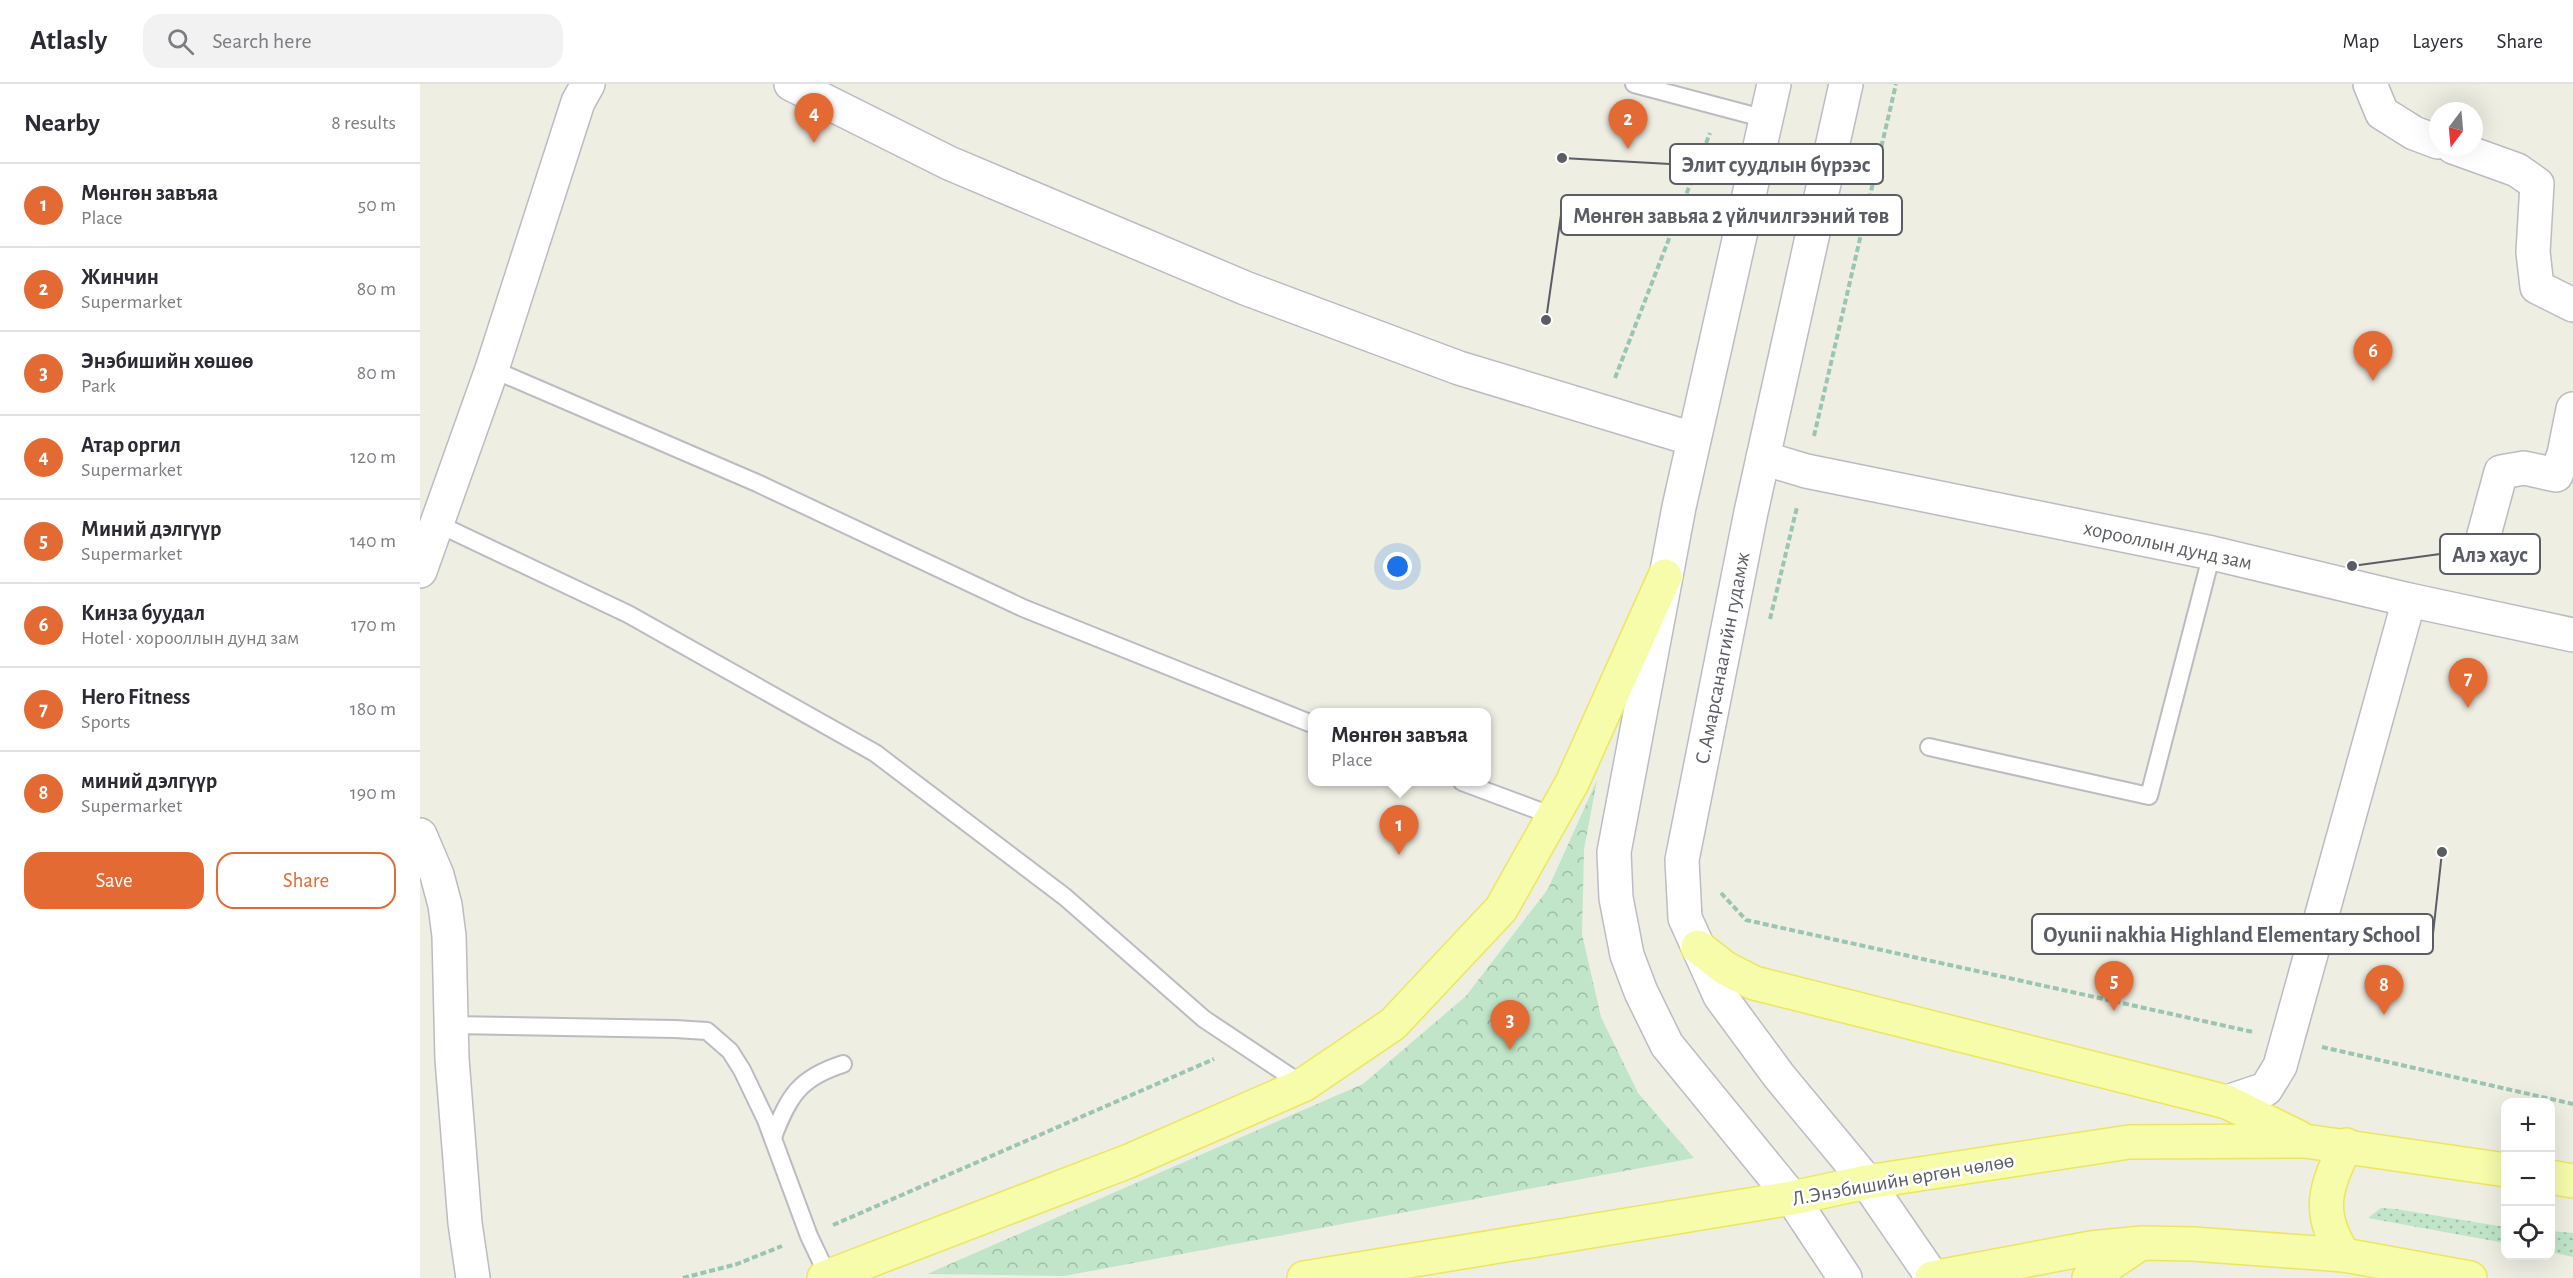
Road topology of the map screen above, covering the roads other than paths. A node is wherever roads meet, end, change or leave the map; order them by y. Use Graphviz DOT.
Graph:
graph roads {
  1 [pos="588,84"];
  2 [pos="791,84"];
  3 [pos="1634,84"];
  4 [pos="1774,84"];
  5 [pos="1846,84"];
  6 [pos="2370,84"];
  7 [pos="1766,118"];
  8 [pos="2429,139"];
  9 [pos="2477,156"];
  10 [pos="2573,305"];
  11 [pos="492,369"];
  12 [pos="2573,410"];
  13 [pos="1693,439"];
  14 [pos="1763,458"];
  15 [pos="436,523"];
  16 [pos="2482,542"];
  17 [pos="2212,553"];
  18 [pos="420,571"];
  19 [pos="1665,576"];
  20 [pos="2409,600"];
  21 [pos="2573,635"];
  22 [pos="1308,722"];
  23 [pos="1929,747"];
  24 [pos="1473,786"];
  25 [pos="1553,816"];
  26 [pos="420,835"];
  27 [pos="1698,947"];
  28 [pos="452,1026"];
  29 [pos="843,1064"];
  30 [pos="1303,1085"];
  31 [pos="2227,1102"];
  32 [pos="773,1137"];
  33 [pos="2306,1141"];
  34 [pos="2346,1145"];
  35 [pos="2501,1169"];
  36 [pos="2555,1178"];
  37 [pos="2573,1181"];
  38 [pos="1867,1182"];
  39 [pos="1792,1198"];
  40 [pos="2142,1243"];
  41 [pos="2344,1255"];
  42 [pos="826,1277"];
  43 [pos="473,1278"];
  44 [pos="1304,1278"];
  45 [pos="1845,1278"];
  46 [pos="1933,1278"];
  47 [pos="2090,1278"];
  48 [pos="2470,1278"];
  1 -- 11 [label="street"];
  2 -- 13 [label="street"];
  3 -- 7 [label="lane"];
  4 -- 7 [label="street"];
  5 -- 14 [label="street, С.Амарсанаагийн гудамж"];
  6 -- 8 [label="street"];
  7 -- 13 [label="street"];
  9 -- 10 [label="street"];
  11 -- 15 [label="street"];
  11 -- 22 [label="lane"];
  12 -- 16 [label="street"];
  13 -- 19 [label="street"];
  14 -- 17 [label="street, хорооллын дунд зам"];
  14 -- 27 [label="street, С.Амарсанаагийн гудамж"];
  15 -- 18 [label="street"];
  15 -- 30 [label="lane"];
  17 -- 20 [label="street, хорооллын дунд зам"];
  17 -- 23 [label="lane"];
  19 -- 25 [label="main road"];
  19 -- 39 [label="street"];
  20 -- 21 [label="street, хорооллын дунд зам"];
  20 -- 31 [label="street"];
  24 -- 25 [label="lane"];
  25 -- 30 [label="main road"];
  26 -- 28 [label="street"];
  27 -- 31 [label="main road"];
  27 -- 38 [label="street, С.Амарсанаагийн гудамж"];
  28 -- 32 [label="lane"];
  28 -- 43 [label="street"];
  29 -- 32 [label="lane"];
  30 -- 42 [label="main road"];
  31 -- 33 [label="main road"];
  32 -- 42 [label="lane"];
  33 -- 34 [label="main road, Л.Энэбишийн өргөн чөлөө"];
  33 -- 38 [label="main road, Л.Энэбишийн өргөн чөлөө"];
  34 -- 35 [label="main road, Л.Энэбишийн өргөн чөлөө"];
  34 -- 41 [label="main road"];
  36 -- 37 [label="main road"];
  38 -- 39 [label="main road, Л.Энэбишийн өргөн чөлөө"];
  38 -- 46 [label="street, С.Амарсанаагийн гудамж"];
  39 -- 44 [label="main road, Л.Энэбишийн өргөн чөлөө"];
  39 -- 45 [label="street"];
  40 -- 41 [label="main road"];
  40 -- 46 [label="main road"];
  40 -- 47 [label="main road"];
  41 -- 48 [label="main road"];
}
